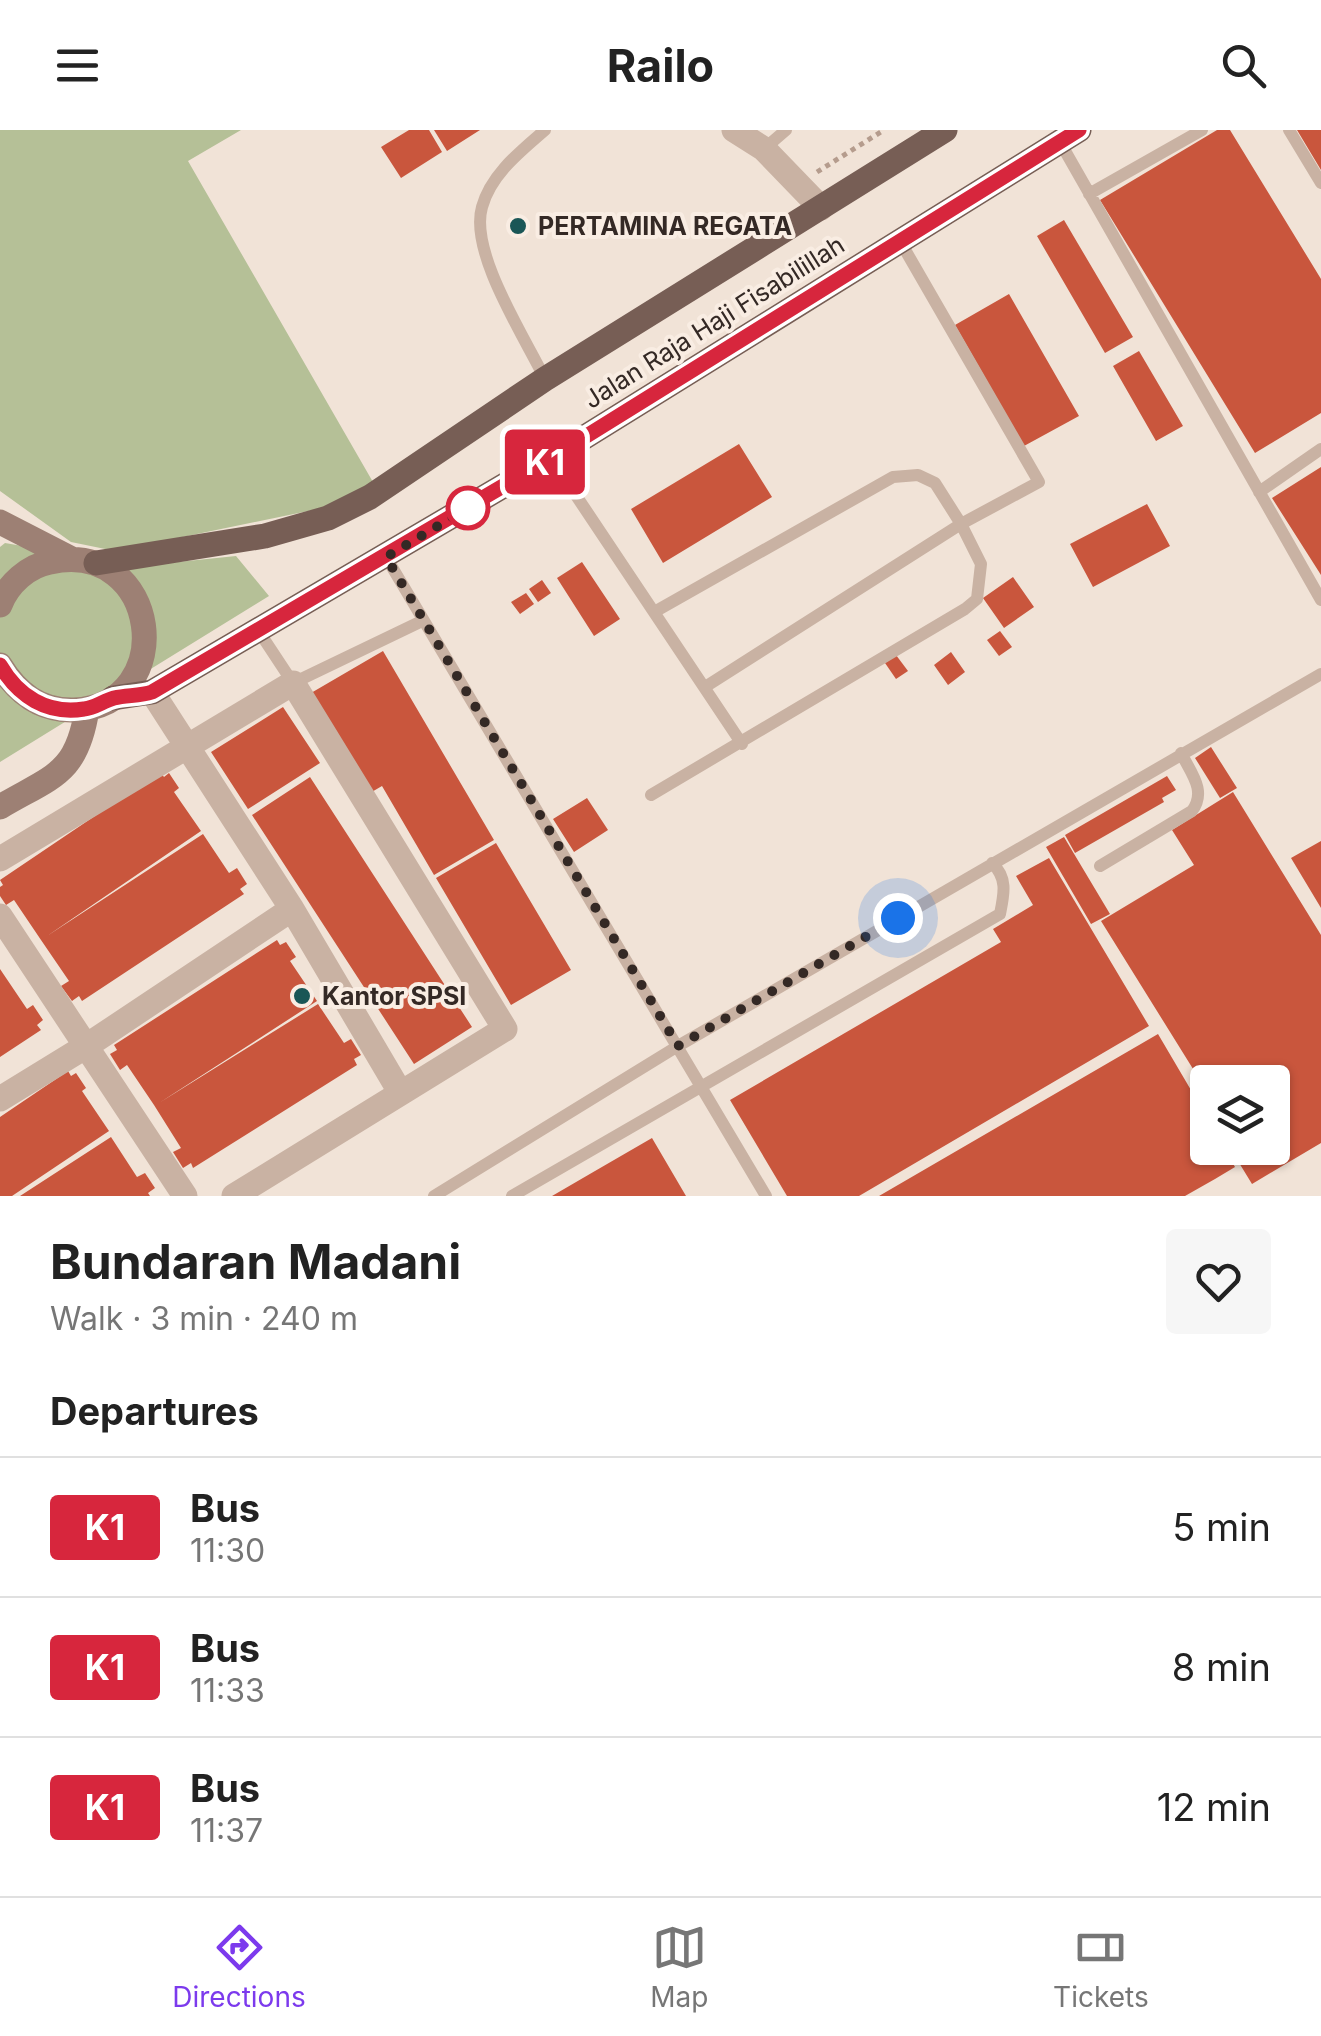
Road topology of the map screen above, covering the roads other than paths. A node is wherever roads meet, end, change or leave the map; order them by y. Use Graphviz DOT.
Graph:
graph roads {
  1 [pos="545,130"];
  2 [pos="734,130"];
  3 [pos="786,130"];
  4 [pos="945,130"];
  5 [pos="1202,130"];
  6 [pos="1289,130"];
  7 [pos="1070,136"];
  8 [pos="764,149"];
  9 [pos="1321,184"];
  10 [pos="1090,194"];
  11 [pos="821,208"];
  12 [pos="900,241"];
  13 [pos="545,378"];
  14 [pos="1321,449"];
  15 [pos="551,458"];
  16 [pos="1259,492"];
  17 [pos="0,522"];
  18 [pos="961,524"];
  19 [pos="386,557"];
  20 [pos="83,561"];
  21 [pos="1321,600"];
  22 [pos="0,605"];
  23 [pos="656,612"];
  24 [pos="422,620"];
  25 [pos="258,630"];
  26 [pos="0,665"];
  27 [pos="1321,674"];
  28 [pos="293,683"];
  29 [pos="704,687"];
  30 [pos="152,692"];
  31 [pos="113,698"];
  32 [pos="87,709"];
  33 [pos="742,744"];
  34 [pos="188,746"];
  35 [pos="1181,754"];
  36 [pos="651,795"];
  37 [pos="0,807"];
  38 [pos="0,860"];
  39 [pos="992,863"];
  40 [pos="1100,866"];
  41 [pos="292,908"];
  42 [pos="0,916"];
  43 [pos="88,1045"];
  44 [pos="678,1046"];
  45 [pos="703,1088"];
  46 [pos="400,1092"];
  47 [pos="0,1099"];
  48 [pos="185,1196"];
  49 [pos="234,1196"];
  50 [pos="434,1196"];
  51 [pos="512,1196"];
  52 [pos="766,1196"];
  1 -- 13 [label="lane"];
  2 -- 8 [label="street"];
  3 -- 8 [label="lane"];
  4 -- 11 [label="main road, Jalan Raja Haji Fisabilillah"];
  5 -- 10 [label="lane"];
  6 -- 9 [label="lane"];
  7 -- 10 [label="lane"];
  7 -- 12 [label="main road, Jalan Raja Haji Fisabilillah"];
  8 -- 11 [label="street"];
  10 -- 16 [label="lane"];
  11 -- 13 [label="main road, Jalan Raja Haji Fisabilillah"];
  12 -- 15 [label="main road, Jalan Raja Haji Fisabilillah"];
  12 -- 18 [label="lane"];
  13 -- 20 [label="main road, Jalan Raja Haji Fisabilillah"];
  14 -- 16 [label="lane"];
  15 -- 19 [label="main road, Jalan Raja Haji Fisabilillah"];
  15 -- 23 [label="lane"];
  16 -- 21 [label="lane"];
  17 -- 20 [label="main road"];
  18 -- 23 [label="lane"];
  18 -- 29 [label="lane"];
  18 -- 33 [label="lane"];
  19 -- 24 [label="lane"];
  19 -- 25 [label="main road, Jalan Raja Haji Fisabilillah"];
  20 -- 22 [label="main road"];
  20 -- 31 [label="main road"];
  23 -- 29 [label="lane"];
  24 -- 28 [label="lane"];
  24 -- 44 [label="lane"];
  25 -- 28 [label="lane"];
  25 -- 30 [label="main road, Jalan Raja Haji Fisabilillah"];
  26 -- 32 [label="main road"];
  27 -- 35 [label="lane"];
  28 -- 34 [label="street"];
  28 -- 46 [label="street"];
  29 -- 33 [label="lane"];
  30 -- 31 [label="main road, Jalan Raja Haji Fisabilillah"];
  30 -- 34 [label="street"];
  31 -- 32 [label="main road"];
  32 -- 37 [label="main road"];
  33 -- 36 [label="lane"];
  34 -- 38 [label="street"];
  34 -- 41 [label="street"];
  35 -- 39 [label="lane"];
  35 -- 40 [label="lane"];
  39 -- 44 [label="lane"];
  39 -- 45 [label="lane"];
  41 -- 43 [label="street"];
  41 -- 46 [label="street"];
  42 -- 43 [label="street"];
  43 -- 47 [label="street"];
  43 -- 48 [label="street"];
  44 -- 45 [label="lane"];
  44 -- 50 [label="lane"];
  45 -- 51 [label="lane"];
  45 -- 52 [label="lane"];
  46 -- 49 [label="street"];
}
